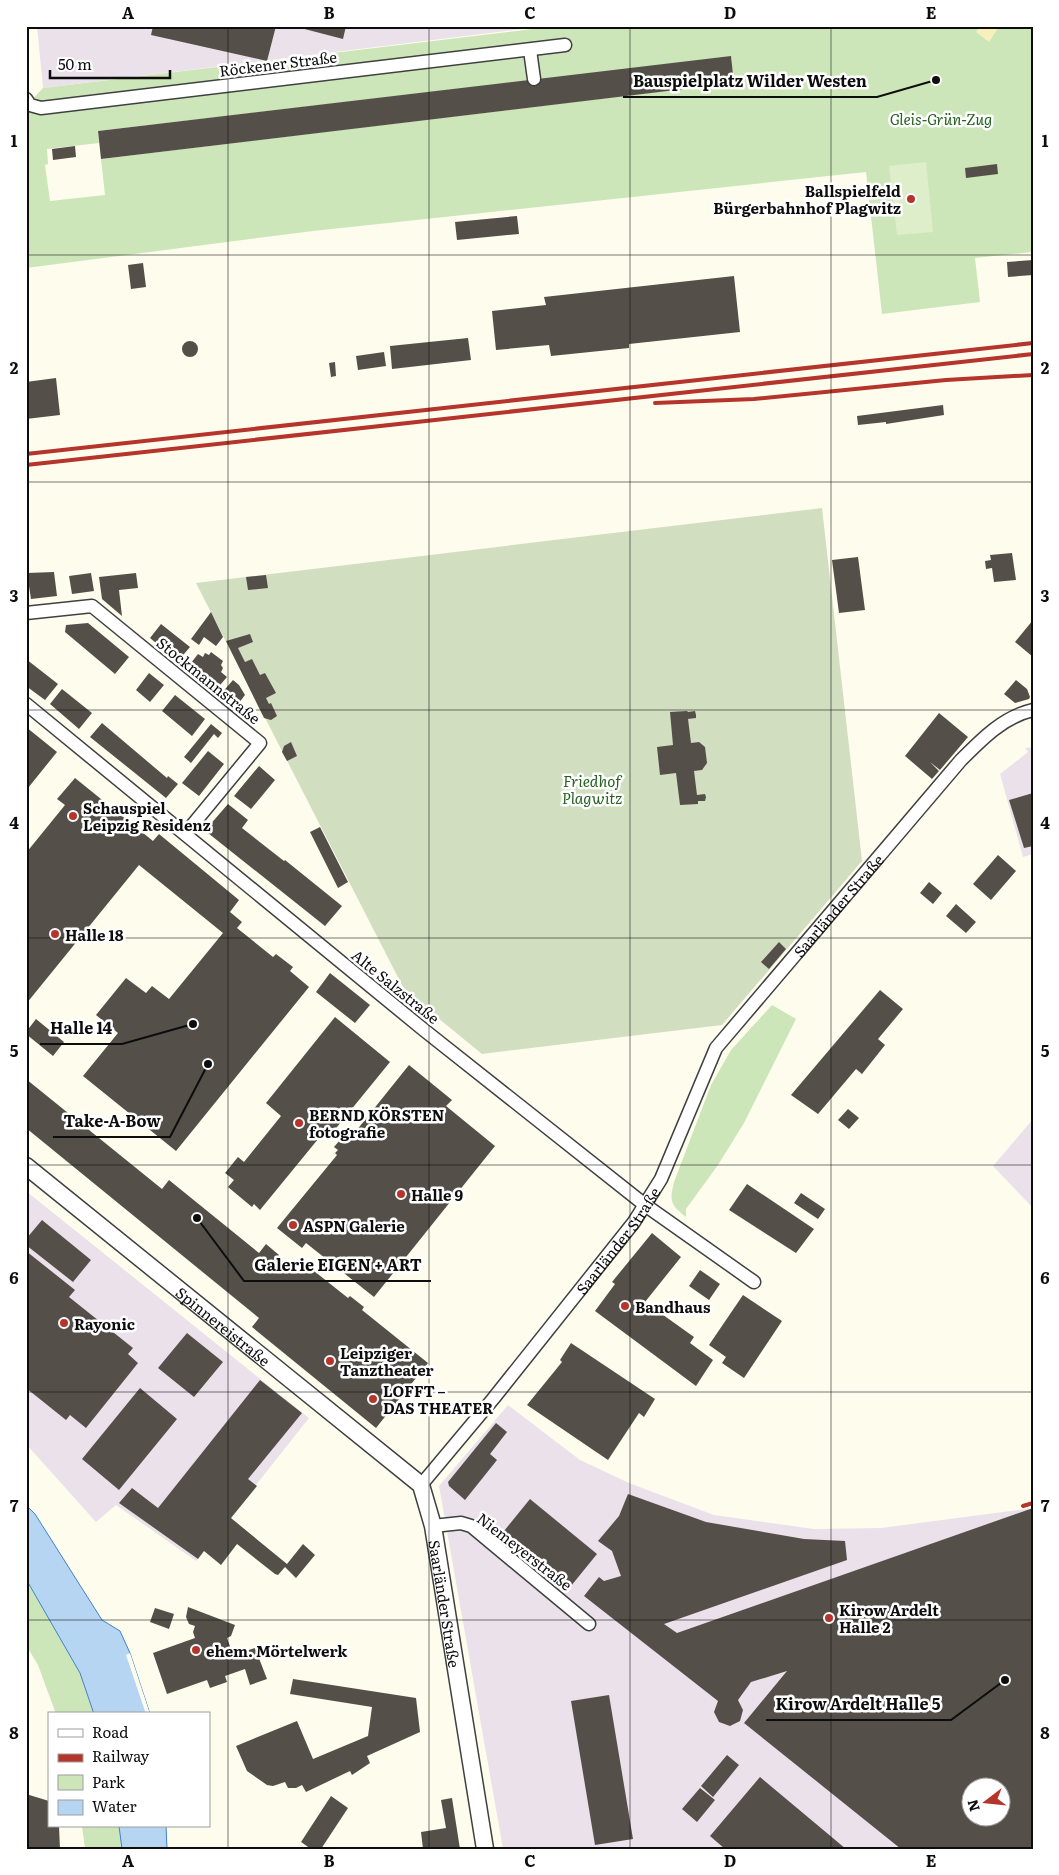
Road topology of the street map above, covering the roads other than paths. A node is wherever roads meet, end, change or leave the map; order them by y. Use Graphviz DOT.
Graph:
graph roads {
  1 [pos="565,45"];
  2 [pos="530,50"];
  3 [pos="534,79"];
  4 [pos="28,102"];
  5 [pos="26,613"];
  6 [pos="26,704"];
  7 [pos="1033,710"];
  8 [pos="185,834"];
  9 [pos="26,1166"];
  10 [pos="645,1205"];
  11 [pos="754,1282"];
  12 [pos="421,1485"];
  13 [pos="433,1526"];
  14 [pos="589,1624"];
  15 [pos="485,1849"];
  1 -- 2 [label="street, Röckener Straße"];
  2 -- 3 [label="street"];
  2 -- 4 [label="street, Röckener Straße"];
  5 -- 8 [label="street, Stockmannstraße"];
  6 -- 8 [label="street, Alte Salzstraße"];
  7 -- 10 [label="street, Saarländer Straße"];
  8 -- 10 [label="street, Alte Salzstraße"];
  9 -- 12 [label="street, Spinnereistraße"];
  10 -- 11 [label="street, Alte Salzstraße"];
  10 -- 12 [label="street, Saarländer Straße"];
  12 -- 13 [label="street, Saarländer Straße"];
  13 -- 14 [label="street, Niemeyerstraße"];
  13 -- 15 [label="street, Saarländer Straße"];
}
